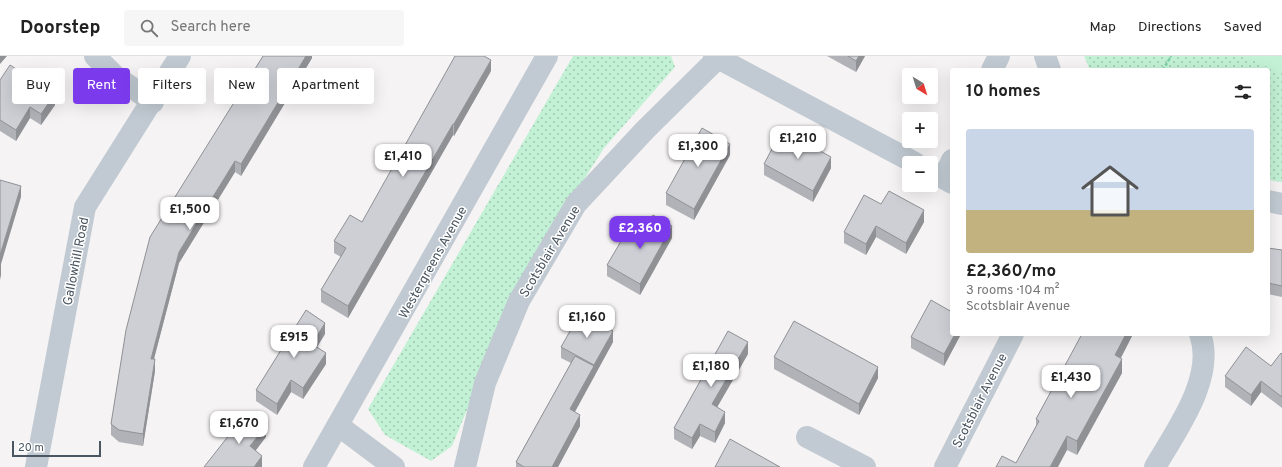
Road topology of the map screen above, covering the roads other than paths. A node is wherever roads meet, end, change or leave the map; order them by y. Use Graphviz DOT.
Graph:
graph roads {
  1 [pos="95,56"];
  2 [pos="180,56"];
  3 [pos="548,56"];
  4 [pos="999,56"];
  5 [pos="1045,56"];
  6 [pos="716,57"];
  7 [pos="173,68"];
  8 [pos="993,68"];
  9 [pos="1049,68"];
  10 [pos="138,92"];
  11 [pos="152,104"];
  12 [pos="902,156"];
  13 [pos="1270,201"];
  14 [pos="1282,204"];
  15 [pos="1012,336"];
  16 [pos="1201,336"];
  17 [pos="339,426"];
  18 [pos="807,437"];
  19 [pos="36,467"];
  20 [pos="314,467"];
  21 [pos="394,467"];
  22 [pos="465,467"];
  23 [pos="865,467"];
  24 [pos="945,467"];
  25 [pos="1155,467"];
  1 -- 10 [label="street"];
  2 -- 7 [label="street, Gallowhill Road"];
  3 -- 17 [label="street, Westergreens Avenue"];
  4 -- 8 [label="street"];
  5 -- 9 [label="street"];
  6 -- 12 [label="street, Scotsblair Avenue"];
  6 -- 22 [label="street, Scotsblair Avenue"];
  11 -- 19 [label="street, Gallowhill Road"];
  13 -- 14 [label="street"];
  15 -- 24 [label="street, Scotsblair Avenue"];
  16 -- 25 [label="street"];
  17 -- 20 [label="street, Westergreens Avenue"];
  17 -- 21 [label="street"];
  18 -- 23 [label="street"];
}
